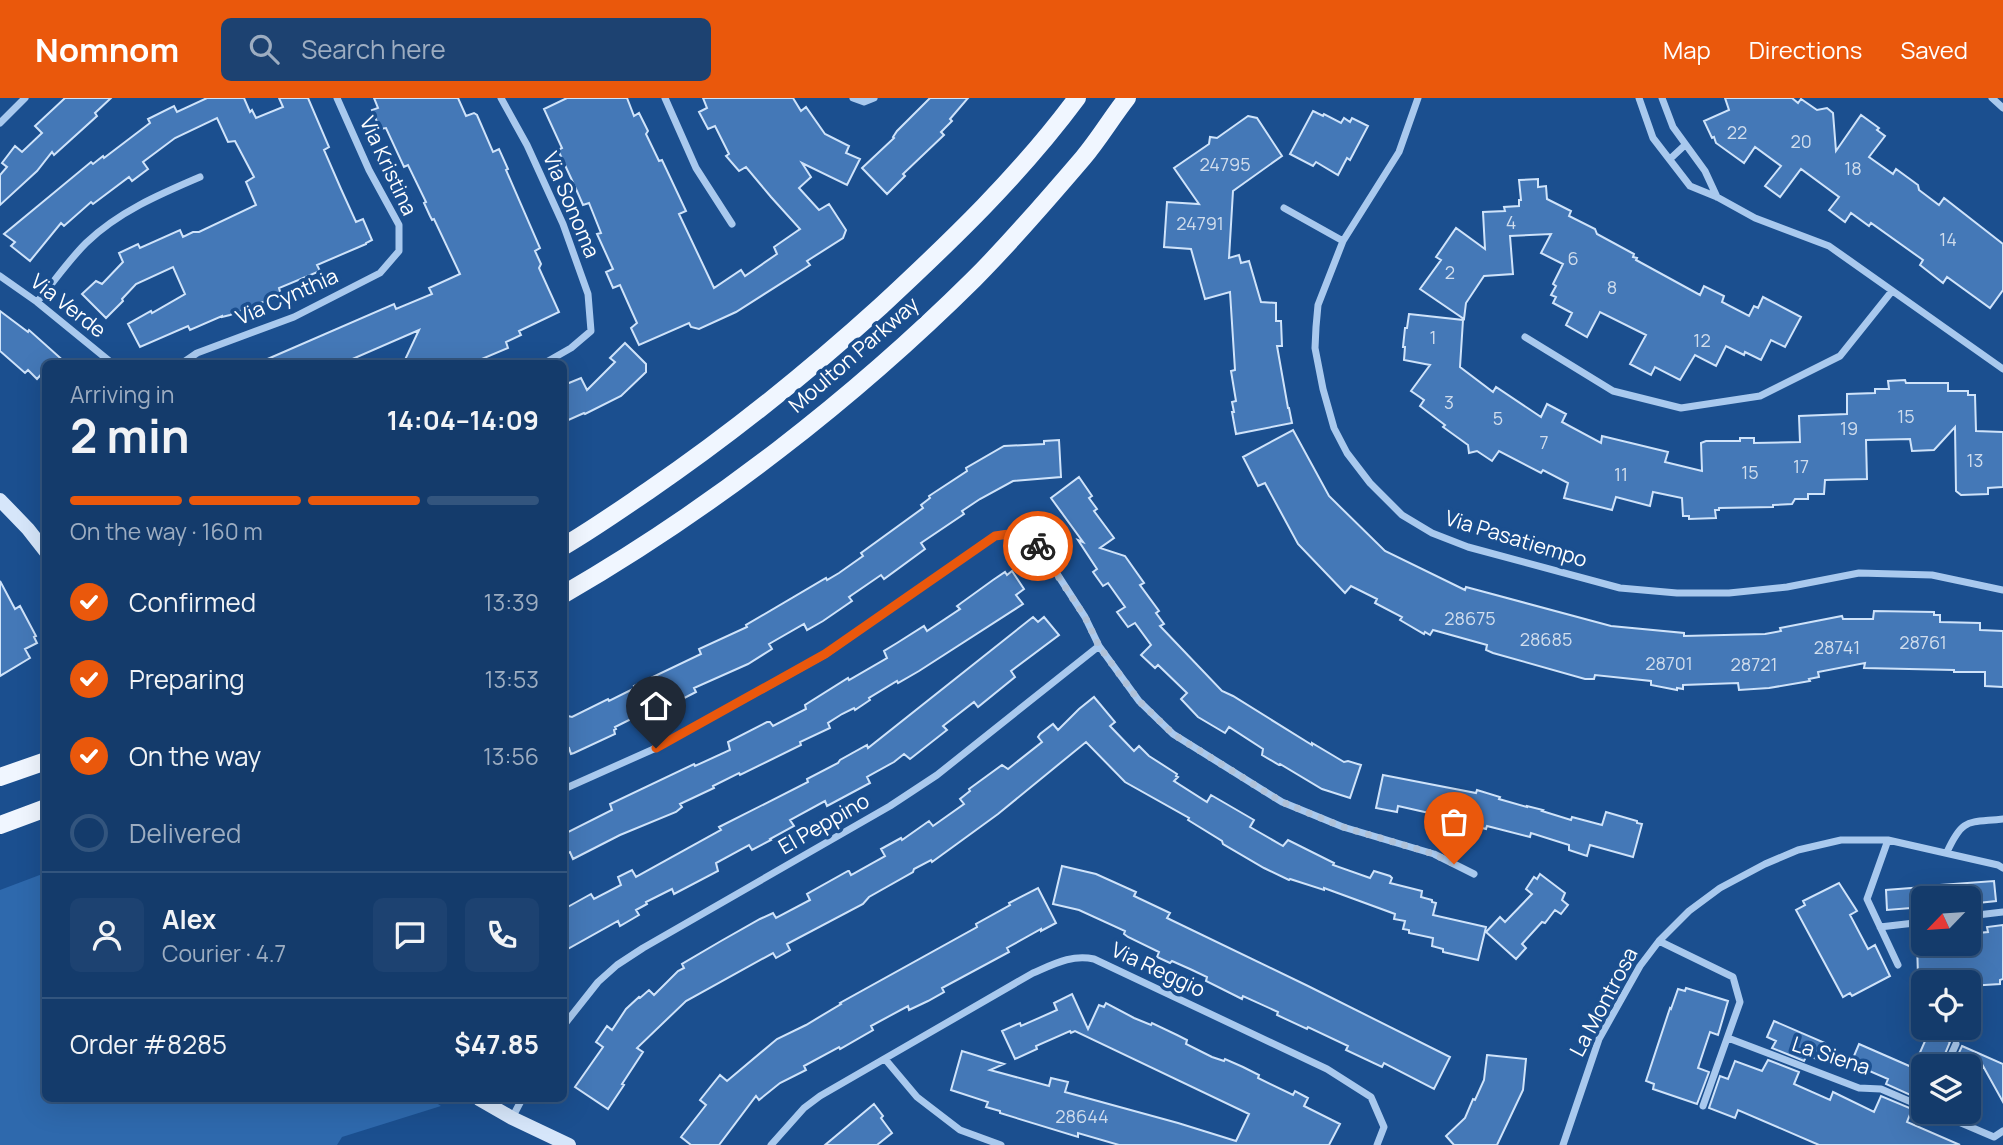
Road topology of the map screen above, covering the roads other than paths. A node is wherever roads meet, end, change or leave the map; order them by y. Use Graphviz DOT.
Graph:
graph roads {
  1 [pos="25,98"];
  2 [pos="337,98"];
  3 [pos="502,98"];
  4 [pos="665,98"];
  5 [pos="853,98"];
  6 [pos="874,98"];
  7 [pos="1077,98"];
  8 [pos="1127,98"];
  9 [pos="1418,98"];
  10 [pos="1639,98"];
  11 [pos="1662,98"];
  12 [pos="1992,98"];
  13 [pos="2003,108"];
  14 [pos="0,123"];
  15 [pos="1685,145"];
  16 [pos="1670,159"];
  17 [pos="200,177"];
  18 [pos="1717,197"];
  19 [pos="1284,208"];
  20 [pos="732,225"];
  21 [pos="1343,241"];
  22 [pos="399,251"];
  23 [pos="0,276"];
  24 [pos="1892,291"];
  25 [pos="37,302"];
  26 [pos="1525,337"];
  27 [pos="108,360"];
  28 [pos="187,360"];
  29 [pos="550,360"];
  30 [pos="2003,369"];
  31 [pos="0,500"];
  32 [pos="567,544"];
  33 [pos="42,547"];
  34 [pos="2003,590"];
  35 [pos="567,592"];
  36 [pos="1099,646"];
  37 [pos="42,762"];
  38 [pos="0,777"];
  39 [pos="567,788"];
  40 [pos="42,809"];
  41 [pos="2003,819"];
  42 [pos="0,825"];
  43 [pos="1888,840"];
  44 [pos="1947,852"];
  45 [pos="2003,868"];
  46 [pos="1474,874"];
  47 [pos="2003,912"];
  48 [pos="1981,915"];
  49 [pos="1911,923"];
  50 [pos="1880,927"];
  51 [pos="1659,941"];
  52 [pos="1899,965"];
  53 [pos="567,1021"];
  54 [pos="1728,1038"];
  55 [pos="1956,1044"];
  56 [pos="1952,1054"];
  57 [pos="885,1059"];
  58 [pos="484,1102"];
  59 [pos="520,1102"];
  60 [pos="1911,1102"];
  61 [pos="1703,1106"];
  62 [pos="512,1118"];
  63 [pos="1964,1124"];
  64 [pos="2003,1131"];
  65 [pos="569,1145"];
  66 [pos="771,1145"];
  67 [pos="1002,1145"];
  68 [pos="1377,1145"];
  69 [pos="1563,1145"];
  1 -- 14 [label="street"];
  2 -- 22 [label="street, Via Kristina"];
  3 -- 29 [label="street, Via Sonoma"];
  4 -- 20 [label="street"];
  5 -- 6 [label="street"];
  7 -- 32 [label="main road, Moulton Parkway"];
  8 -- 35 [label="main road, Moulton Parkway"];
  9 -- 21 [label="street, Via Pasatiempo"];
  10 -- 16 [label="street"];
  11 -- 15 [label="street"];
  12 -- 13 [label="street"];
  15 -- 16 [label="street"];
  15 -- 18 [label="street"];
  16 -- 18 [label="street"];
  17 -- 25 [label="street"];
  18 -- 24 [label="street"];
  19 -- 21 [label="street"];
  21 -- 34 [label="street, Via Pasatiempo"];
  22 -- 28 [label="street, Via Cynthia"];
  23 -- 25 [label="street, Via Verde"];
  24 -- 26 [label="street"];
  24 -- 30 [label="street"];
  25 -- 27 [label="street, Via Verde"];
  31 -- 33 [label="street"];
  36 -- 39 [label="street"];
  36 -- 46 [label="street"];
  36 -- 53 [label="street, El Peppino"];
  37 -- 38 [label="main road"];
  40 -- 42 [label="main road"];
  41 -- 44 [label="street"];
  43 -- 44 [label="street, La Montrosa"];
  43 -- 50 [label="street"];
  43 -- 51 [label="street, La Montrosa"];
  44 -- 45 [label="street, La Montrosa"];
  47 -- 48 [label="street"];
  49 -- 50 [label="street"];
  50 -- 52 [label="street"];
  51 -- 54 [label="street"];
  51 -- 69 [label="street, La Montrosa"];
  54 -- 60 [label="street, La Siena"];
  54 -- 61 [label="street"];
  55 -- 56 [label="street"];
  57 -- 66 [label="street, Via Reggio"];
  57 -- 67 [label="street"];
  57 -- 68 [label="street, Via Reggio"];
  58 -- 62 [label="street"];
  59 -- 62 [label="street"];
  62 -- 65 [label="street"];
  63 -- 64 [label="street"];
}
